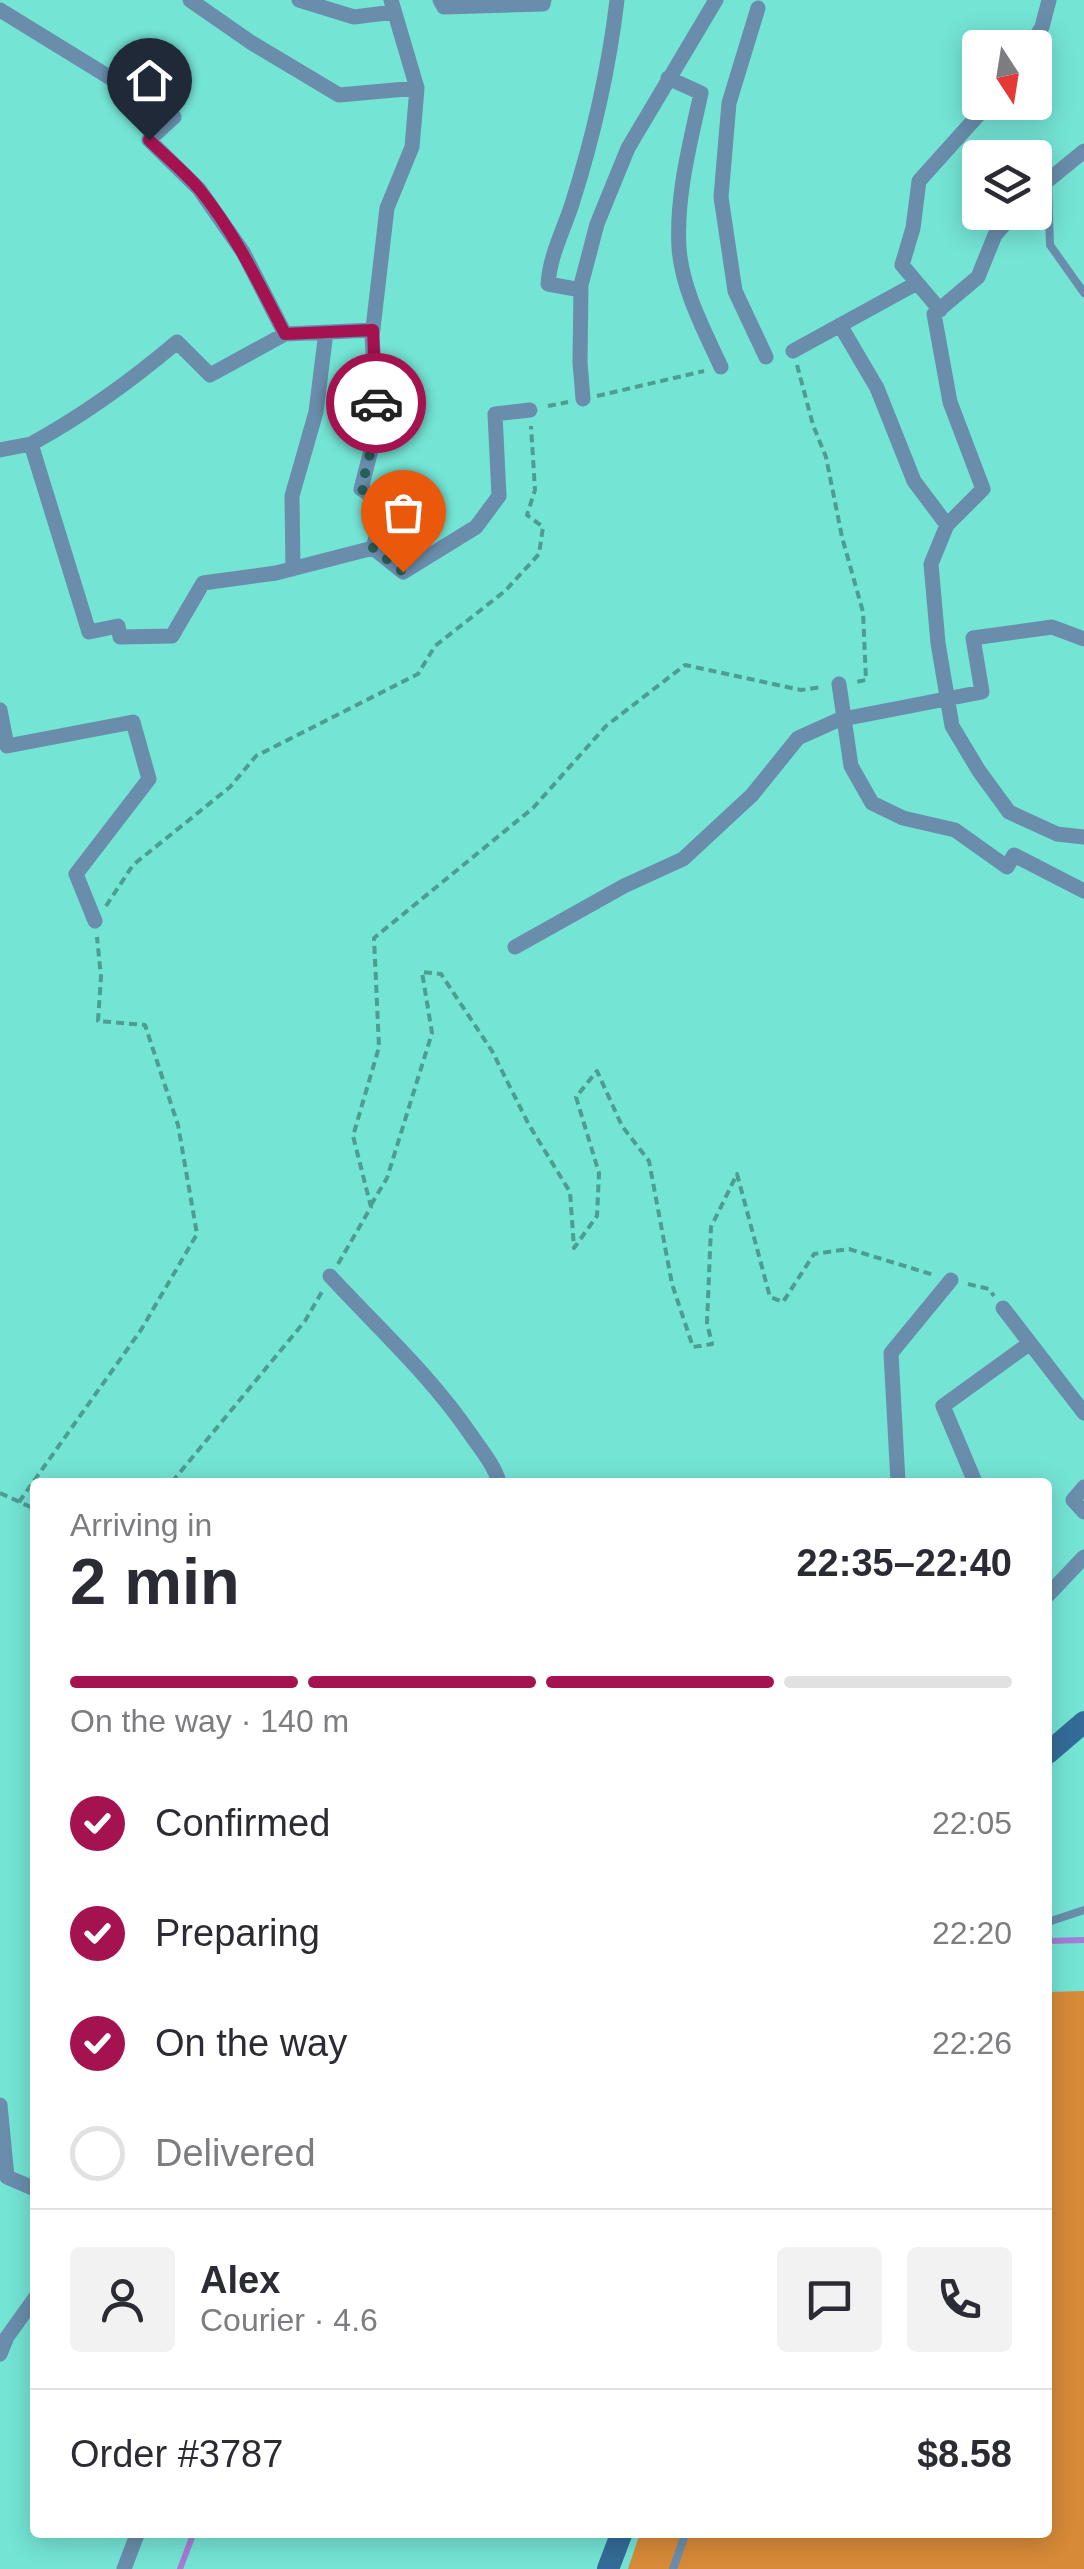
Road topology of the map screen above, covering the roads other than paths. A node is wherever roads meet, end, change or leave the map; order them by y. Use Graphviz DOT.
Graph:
graph roads {
  1 [pos="190,0"];
  2 [pos="299,0"];
  3 [pos="440,0"];
  4 [pos="544,0"];
  5 [pos="618,0"];
  6 [pos="716,0"];
  7 [pos="1048,0"];
  8 [pos="393,6"];
  9 [pos="758,8"];
  10 [pos="0,10"];
  11 [pos="1040,30"];
  12 [pos="668,78"];
  13 [pos="417,88"];
  14 [pos="974,120"];
  15 [pos="1084,152"];
  16 [pos="1052,177"];
  17 [pos="1000,230"];
  18 [pos="1048,230"];
  19 [pos="917,283"];
  20 [pos="580,290"];
  21 [pos="1084,293"];
  22 [pos="940,310"];
  23 [pos="840,325"];
  24 [pos="373,330"];
  25 [pos="326,332"];
  26 [pos="285,334"];
  27 [pos="792,351"];
  28 [pos="766,357"];
  29 [pos="721,366"];
  30 [pos="583,399"];
  31 [pos="530,410"];
  32 [pos="31,444"];
  33 [pos="0,450"];
  34 [pos="947,525"];
  35 [pos="373,548"];
  36 [pos="293,569"];
  37 [pos="1084,639"];
  38 [pos="840,684"];
  39 [pos="947,698"];
  40 [pos="0,710"];
  41 [pos="844,719"];
  42 [pos="1084,837"];
  43 [pos="1084,891"];
  44 [pos="95,922"];
  45 [pos="515,947"];
  46 [pos="330,1276"];
  47 [pos="952,1280"];
  48 [pos="1003,1308"];
  49 [pos="1030,1343"];
  50 [pos="1084,1413"];
  51 [pos="498,1478"];
  52 [pos="898,1478"];
  53 [pos="973,1478"];
  54 [pos="1084,1487"];
  55 [pos="1084,1512"];
  56 [pos="1084,1557"];
  57 [pos="1052,1591"];
  58 [pos="1084,1722"];
  59 [pos="1052,1750"];
  60 [pos="1084,1910"];
  61 [pos="1052,1921"];
  62 [pos="0,2105"];
  63 [pos="30,2187"];
  64 [pos="30,2305"];
  65 [pos="0,2354"];
  66 [pos="136,2538"];
  67 [pos="620,2538"];
  68 [pos="684,2538"];
  69 [pos="124,2569"];
  70 [pos="608,2569"];
  71 [pos="673,2569"];
  1 -- 13 [label="street"];
  2 -- 8 [label="street"];
  3 -- 4 [label="street"];
  5 -- 20 [label="street"];
  6 -- 12 [label="street"];
  7 -- 11 [label="street"];
  8 -- 13 [label="street"];
  9 -- 28 [label="street"];
  10 -- 26 [label="street"];
  12 -- 20 [label="street"];
  12 -- 29 [label="street"];
  13 -- 24 [label="street"];
  14 -- 19 [label="street"];
  15 -- 16 [label="street"];
  17 -- 22 [label="street"];
  18 -- 21 [label="lane"];
  19 -- 22 [label="street"];
  19 -- 23 [label="street"];
  20 -- 30 [label="street"];
  22 -- 34 [label="street"];
  23 -- 27 [label="street"];
  23 -- 34 [label="street"];
  24 -- 25 [label="street"];
  24 -- 35 [label="street"];
  25 -- 26 [label="street"];
  25 -- 36 [label="street"];
  26 -- 32 [label="street"];
  31 -- 35 [label="street"];
  32 -- 33 [label="street"];
  32 -- 36 [label="street"];
  34 -- 39 [label="street"];
  35 -- 36 [label="street"];
  37 -- 39 [label="street"];
  38 -- 41 [label="street"];
  39 -- 41 [label="street"];
  39 -- 42 [label="street"];
  40 -- 44 [label="street"];
  41 -- 43 [label="street"];
  41 -- 45 [label="street"];
  46 -- 51 [label="street"];
  47 -- 52 [label="street"];
  48 -- 49 [label="street"];
  49 -- 50 [label="street"];
  49 -- 53 [label="street"];
  54 -- 55 [label="street"];
  56 -- 57 [label="street"];
  58 -- 59 [label="main road"];
  60 -- 61 [label="lane"];
  62 -- 63 [label="street"];
  64 -- 65 [label="street"];
  66 -- 69 [label="street"];
  67 -- 70 [label="main road"];
  68 -- 71 [label="lane"];
}
